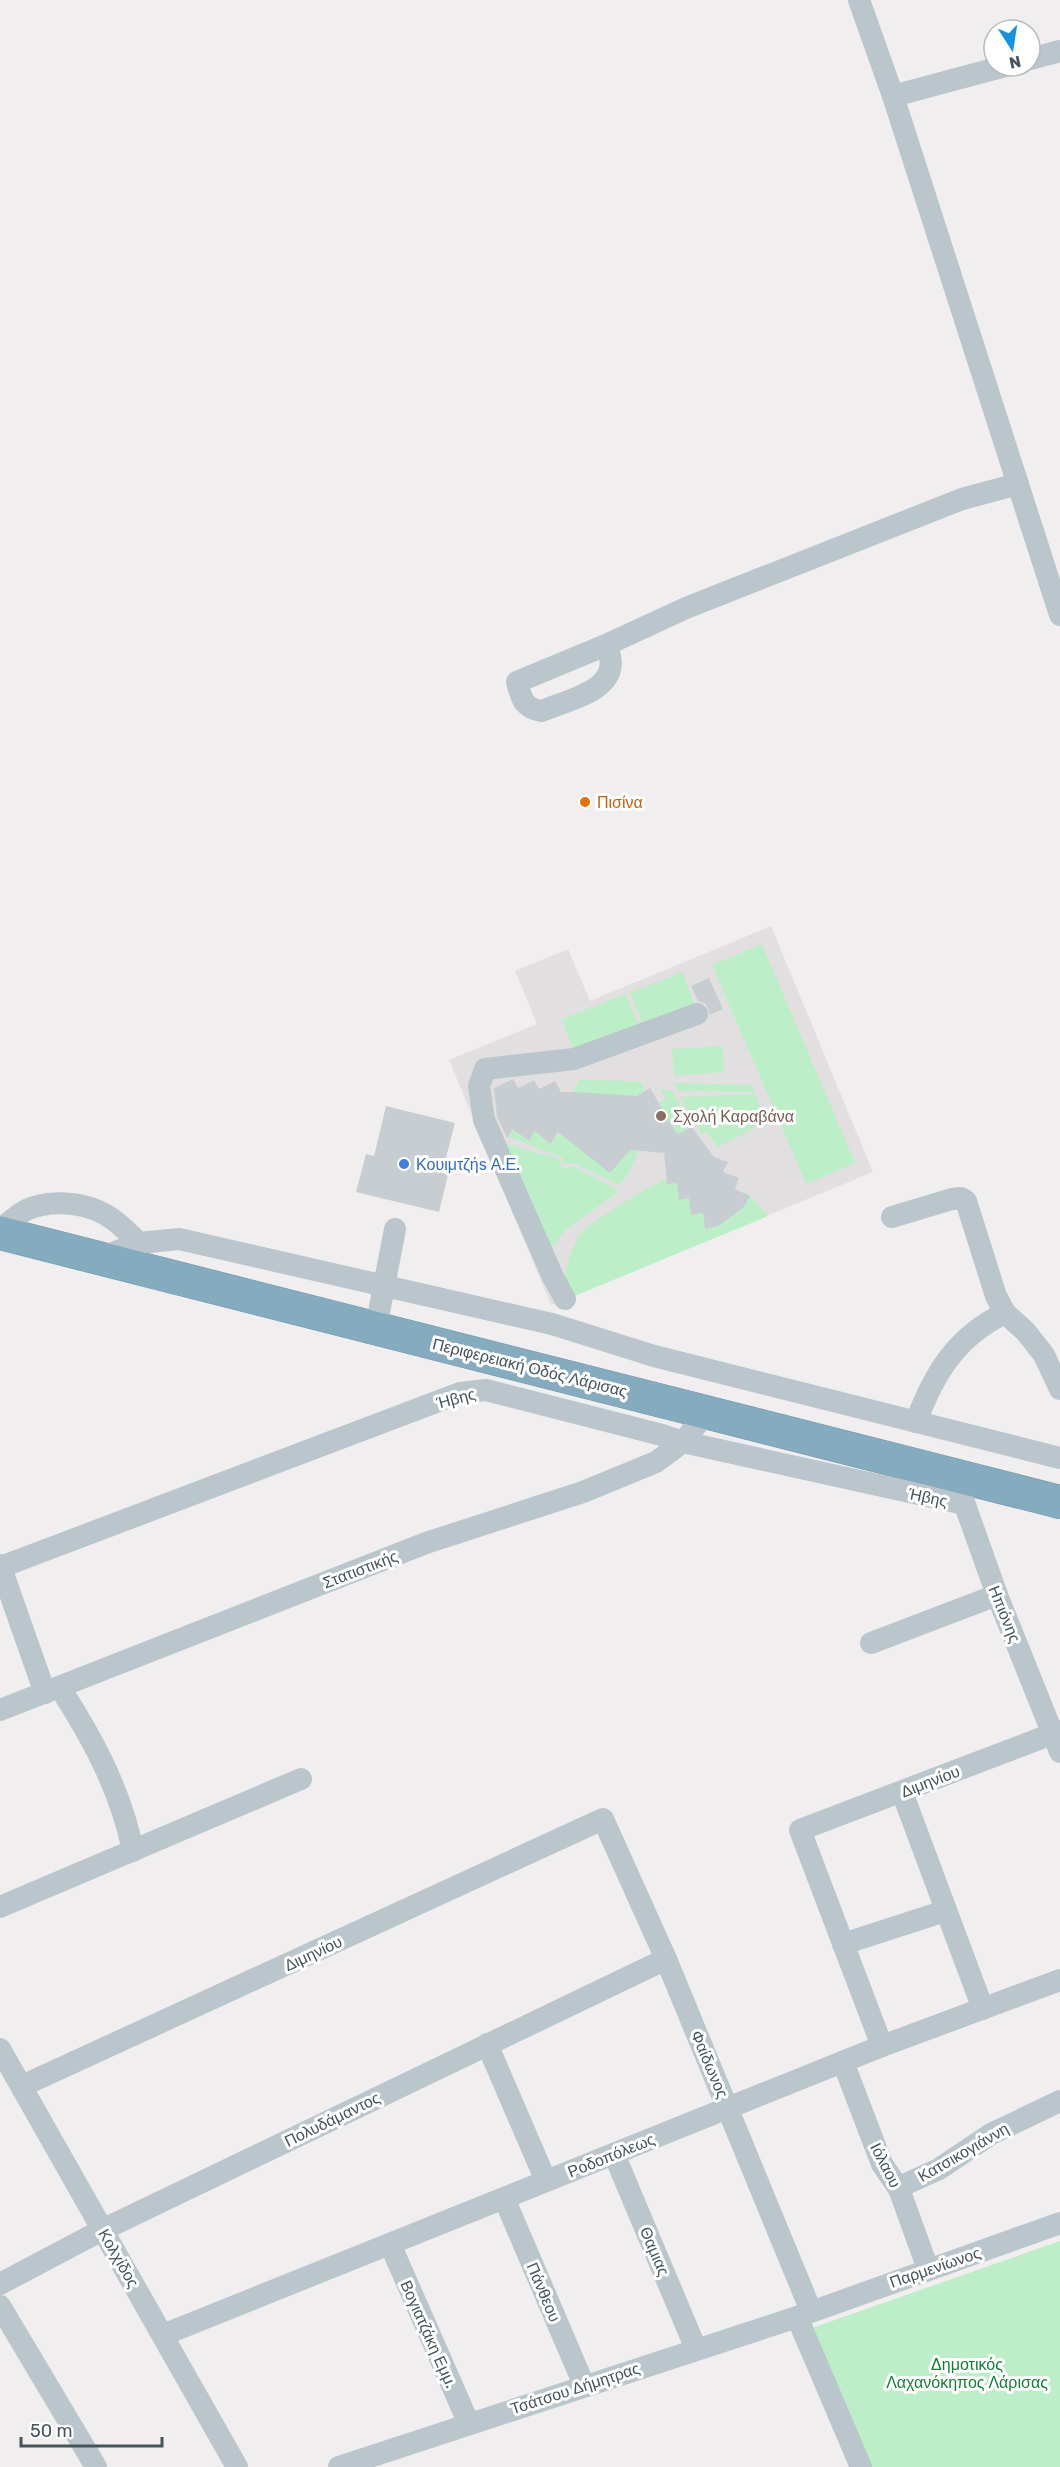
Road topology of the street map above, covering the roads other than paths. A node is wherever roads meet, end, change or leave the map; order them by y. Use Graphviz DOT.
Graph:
graph roads {
  1 [pos="860,0"];
  2 [pos="1060,51"];
  3 [pos="1042,56"];
  4 [pos="982,72"];
  5 [pos="893,96"];
  6 [pos="1018,484"];
  7 [pos="1060,615"];
  8 [pos="606,645"];
  9 [pos="697,1014"];
  10 [pos="891,1217"];
  11 [pos="394,1229"];
  12 [pos="0,1231"];
  13 [pos="139,1243"];
  14 [pos="99,1258"];
  15 [pos="385,1286"];
  16 [pos="565,1299"];
  17 [pos="1005,1313"];
  18 [pos="376,1328"];
  19 [pos="1060,1389"];
  20 [pos="707,1412"];
  21 [pos="916,1422"];
  22 [pos="682,1442"];
  23 [pos="1060,1458"];
  24 [pos="959,1490"];
  25 [pos="1060,1502"];
  26 [pos="0,1566"];
  27 [pos="997,1595"];
  28 [pos="871,1643"];
  29 [pos="53,1690"];
  30 [pos="0,1710"];
  31 [pos="1058,1739"];
  32 [pos="302,1779"];
  33 [pos="902,1792"];
  34 [pos="603,1819"];
  35 [pos="133,1851"];
  36 [pos="0,1907"];
  37 [pos="945,1911"];
  38 [pos="843,1944"];
  39 [pos="666,1959"];
  40 [pos="1060,1981"];
  41 [pos="983,2009"];
  42 [pos="487,2044"];
  43 [pos="882,2046"];
  44 [pos="0,2049"];
  45 [pos="843,2062"];
  46 [pos="22,2086"];
  47 [pos="1060,2101"];
  48 [pos="729,2108"];
  49 [pos="614,2154"];
  50 [pos="546,2181"];
  51 [pos="899,2189"];
  52 [pos="504,2198"];
  53 [pos="1060,2223"];
  54 [pos="102,2230"];
  55 [pos="390,2244"];
  56 [pos="928,2269"];
  57 [pos="0,2284"];
  58 [pos="0,2306"];
  59 [pos="804,2314"];
  60 [pos="163,2335"];
  61 [pos="696,2349"];
  62 [pos="584,2385"];
  63 [pos="469,2424"];
  64 [pos="96,2467"];
  65 [pos="237,2467"];
  66 [pos="339,2467"];
  67 [pos="861,2467"];
  1 -- 5 [label="street"];
  2 -- 3 [label="street"];
  4 -- 5 [label="street"];
  5 -- 6 [label="street"];
  6 -- 7 [label="street"];
  6 -- 8 [label="street"];
  8 -- 8 [label="street"];
  9 -- 16 [label="street"];
  10 -- 17 [label="street"];
  11 -- 15 [label="street"];
  12 -- 13 [label="street"];
  12 -- 14 [label="highway, Περιφερειακή Οδός Λάρισας"];
  13 -- 14 [label="street"];
  13 -- 15 [label="street"];
  14 -- 18 [label="highway, Περιφερειακή Οδός Λάρισας"];
  15 -- 18 [label="street"];
  15 -- 21 [label="street"];
  17 -- 19 [label="street"];
  17 -- 21 [label="street"];
  18 -- 20 [label="highway, Περιφερειακή Οδός Λάρισας"];
  20 -- 22 [label="street, Στατιστικής"];
  20 -- 24 [label="highway, Περιφερειακή Οδός Λάρισας"];
  21 -- 23 [label="street"];
  22 -- 24 [label="street, Ήβης"];
  22 -- 26 [label="street, Ήβης"];
  22 -- 29 [label="street, Στατιστικής"];
  24 -- 25 [label="highway, Περιφερειακή Οδός Λάρισας"];
  24 -- 27 [label="street, Ηπιόνης"];
  26 -- 29 [label="street"];
  27 -- 28 [label="street"];
  27 -- 31 [label="street, Ηπιόνης"];
  29 -- 30 [label="street, Στατιστικής"];
  29 -- 35 [label="street"];
  31 -- 33 [label="street, Διμηνίου"];
  32 -- 35 [label="street"];
  33 -- 37 [label="street"];
  33 -- 38 [label="street, Διμηνίου"];
  34 -- 39 [label="street, Φαίδωνος"];
  34 -- 46 [label="street, Διμηνίου"];
  35 -- 36 [label="street"];
  37 -- 38 [label="street"];
  37 -- 41 [label="street"];
  38 -- 43 [label="street"];
  39 -- 42 [label="street, Πολυδάμαντος"];
  39 -- 48 [label="street, Φαίδωνος"];
  40 -- 41 [label="street, Ροδοπόλεως"];
  41 -- 43 [label="street, Ροδοπόλεως"];
  42 -- 50 [label="street"];
  42 -- 54 [label="street, Πολυδάμαντος"];
  43 -- 45 [label="street, Ροδοπόλεως"];
  44 -- 46 [label="street, Κολχίδος"];
  45 -- 48 [label="street, Ροδοπόλεως"];
  45 -- 51 [label="street, Ιόλαου"];
  46 -- 54 [label="street, Κολχίδος"];
  47 -- 51 [label="street, Κατσικογιάννη"];
  48 -- 49 [label="street, Ροδοπόλεως"];
  48 -- 59 [label="street, Φαίδωνος"];
  49 -- 50 [label="street, Ροδοπόλεως"];
  49 -- 61 [label="street, Θαμιας"];
  50 -- 52 [label="street, Ροδοπόλεως"];
  51 -- 56 [label="street, Ιόλαου"];
  52 -- 55 [label="street, Ροδοπόλεως"];
  52 -- 62 [label="street, Πάνθεου"];
  53 -- 56 [label="street, Παρμενίωνος"];
  54 -- 57 [label="street, Πολυδάμαντος"];
  54 -- 60 [label="street, Κολχίδος"];
  55 -- 60 [label="street, Ροδοπόλεως"];
  55 -- 63 [label="street, Βογιατζάκη Εμμ."];
  56 -- 59 [label="street, Παρμενίωνος"];
  58 -- 64 [label="street"];
  59 -- 61 [label="street, Τσάτσου Δήμητρας"];
  59 -- 67 [label="street, Φαίδωνος"];
  60 -- 65 [label="street, Κολχίδος"];
  61 -- 62 [label="street, Τσάτσου Δήμητρας"];
  62 -- 63 [label="street, Τσάτσου Δήμητρας"];
  63 -- 66 [label="street, Τσάτσου Δήμητρας"];
}
